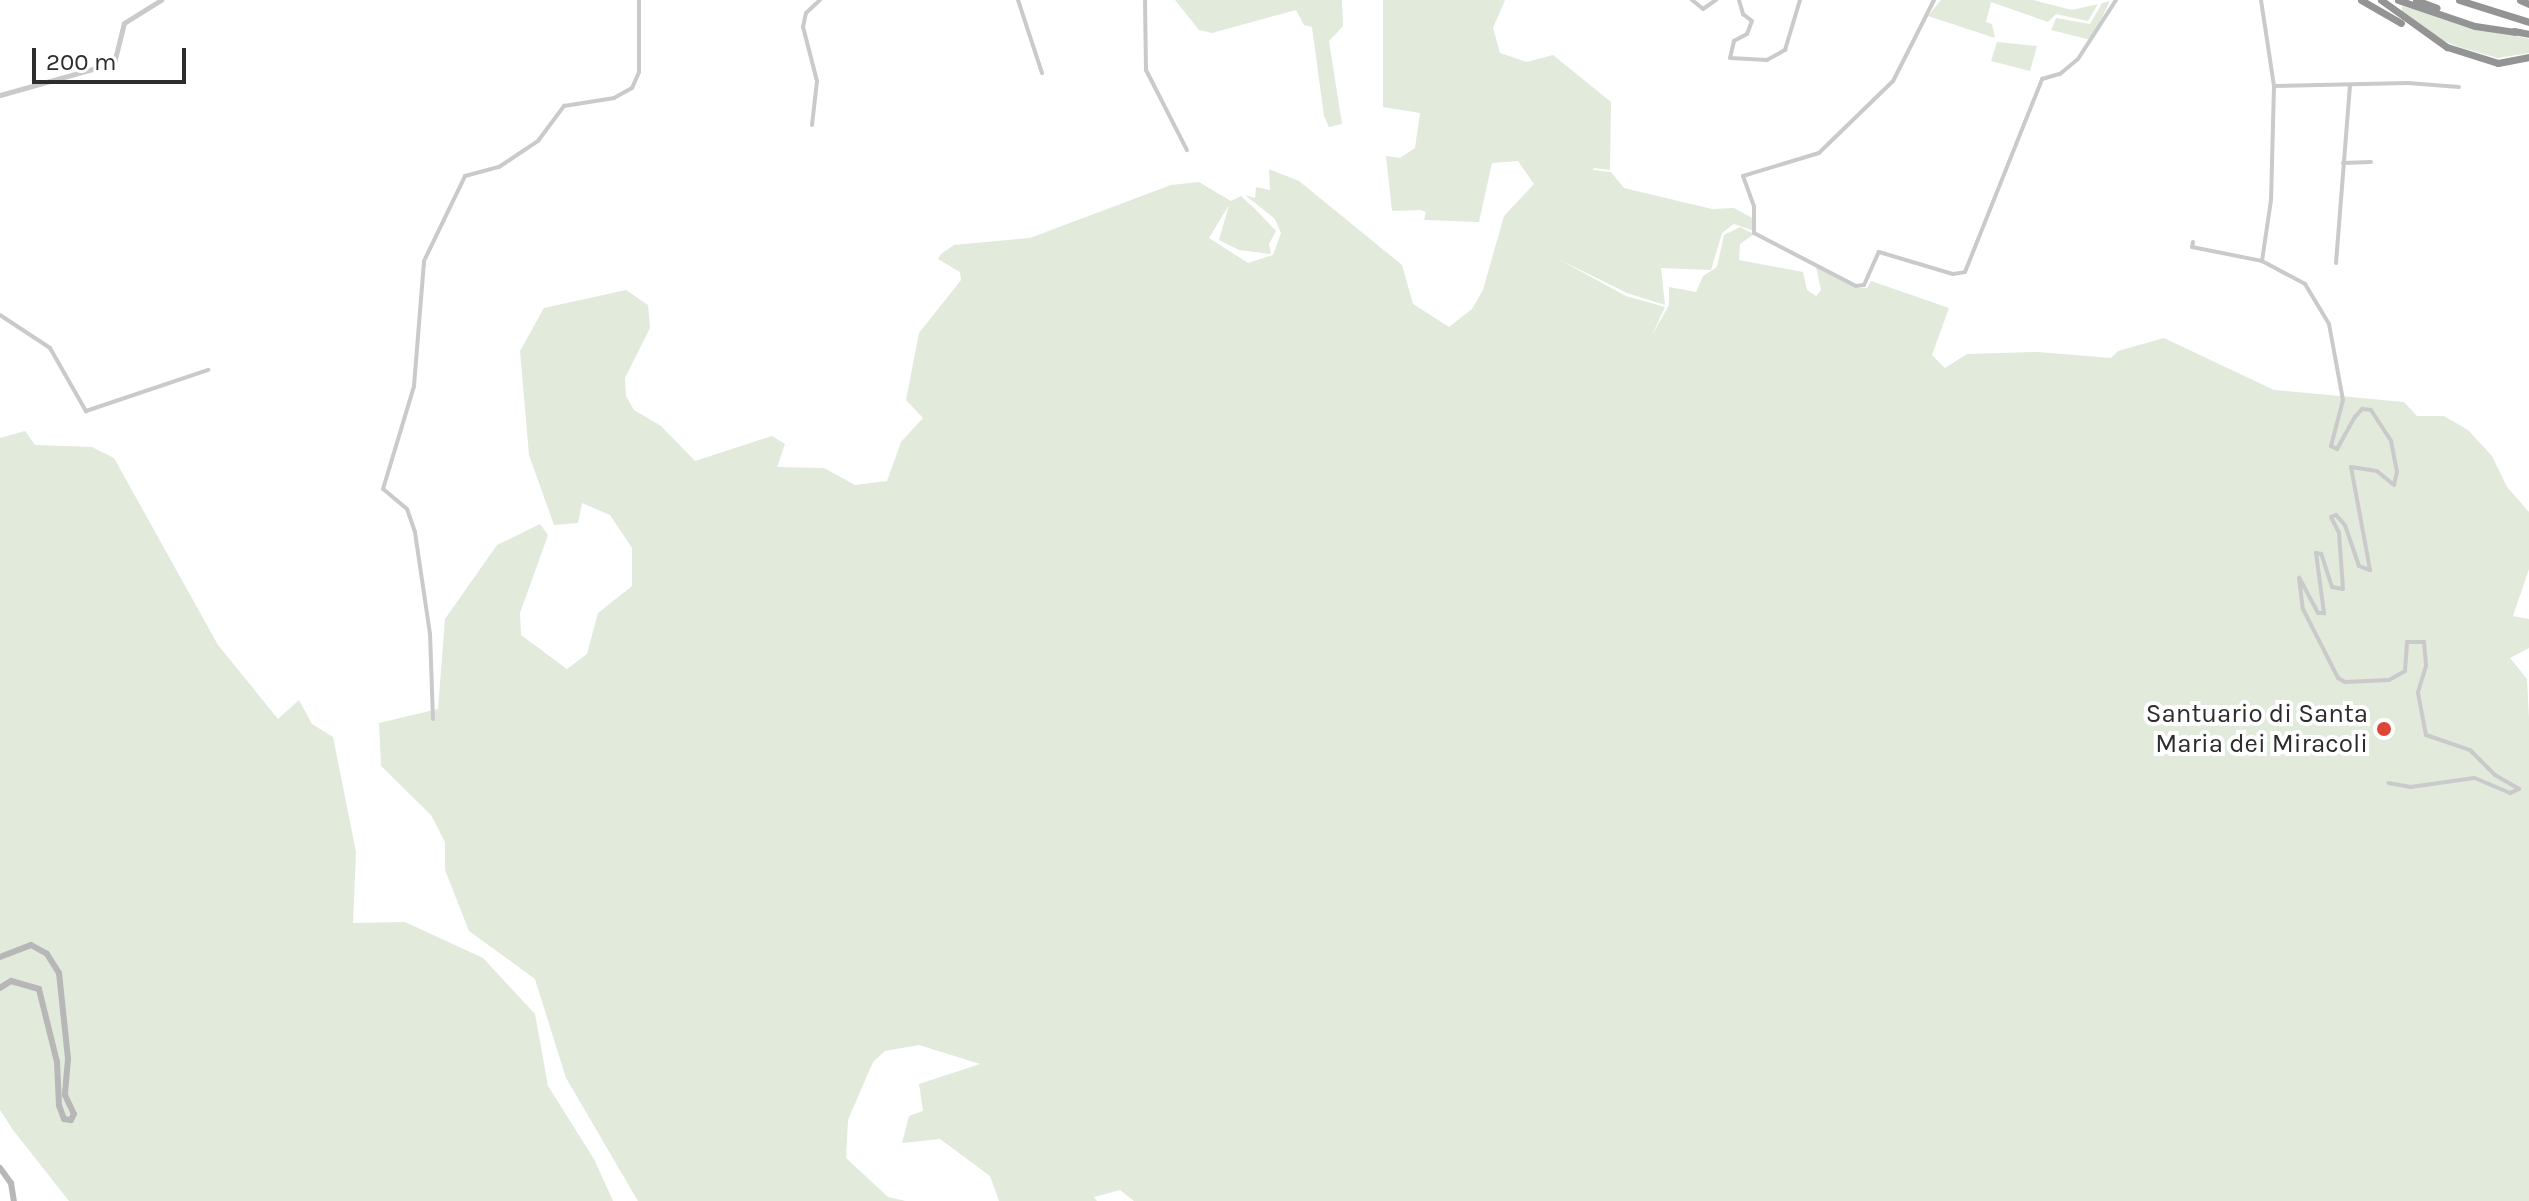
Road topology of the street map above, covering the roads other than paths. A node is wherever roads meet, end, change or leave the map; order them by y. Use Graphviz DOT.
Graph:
graph roads {
  1 [pos="161,0"];
  2 [pos="639,0"];
  3 [pos="820,0"];
  4 [pos="1018,0"];
  5 [pos="1145,0"];
  6 [pos="1692,0"];
  7 [pos="1716,0"];
  8 [pos="1739,0"];
  9 [pos="1800,0"];
  10 [pos="1934,0"];
  11 [pos="2116,0"];
  12 [pos="2261,0"];
  13 [pos="2361,0"];
  14 [pos="2381,0"];
  15 [pos="2398,0"];
  16 [pos="2416,0"];
  17 [pos="2459,0"];
  18 [pos="2520,0"];
  19 [pos="2529,4"];
  20 [pos="2529,22"];
  21 [pos="2515,32"];
  22 [pos="2529,34"];
  23 [pos="2430,39"];
  24 [pos="2529,57"];
  25 [pos="1042,73"];
  26 [pos="2274,86"];
  27 [pos="2350,86"];
  28 [pos="2459,87"];
  29 [pos="0,95"];
  30 [pos="812,125"];
  31 [pos="1187,150"];
  32 [pos="2371,162"];
  33 [pos="2343,163"];
  34 [pos="2193,242"];
  35 [pos="2262,261"];
  36 [pos="2336,263"];
  37 [pos="0,315"];
  38 [pos="208,370"];
  39 [pos="433,719"];
  40 [pos="2388,783"];
  41 [pos="0,957"];
  42 [pos="0,988"];
  43 [pos="0,1168"];
  44 [pos="14,1201"];
  1 -- 29 [label="street"];
  2 -- 39 [label="street"];
  3 -- 30 [label="street"];
  4 -- 25 [label="street"];
  5 -- 31 [label="street"];
  6 -- 7 [label="street"];
  8 -- 9 [label="street"];
  10 -- 11 [label="street"];
  12 -- 26 [label="street"];
  13 -- 23 [label="highway"];
  14 -- 23 [label="highway"];
  15 -- 21 [label="highway"];
  16 -- 21 [label="highway"];
  17 -- 20 [label="highway"];
  18 -- 19 [label="highway"];
  21 -- 22 [label="highway"];
  23 -- 24 [label="highway"];
  26 -- 27 [label="street"];
  26 -- 35 [label="street"];
  27 -- 28 [label="street"];
  27 -- 33 [label="street"];
  32 -- 33 [label="street"];
  33 -- 36 [label="street"];
  34 -- 35 [label="street"];
  35 -- 40 [label="street"];
  37 -- 38 [label="street"];
  41 -- 42 [label="main road"];
  43 -- 44 [label="main road"];
}
